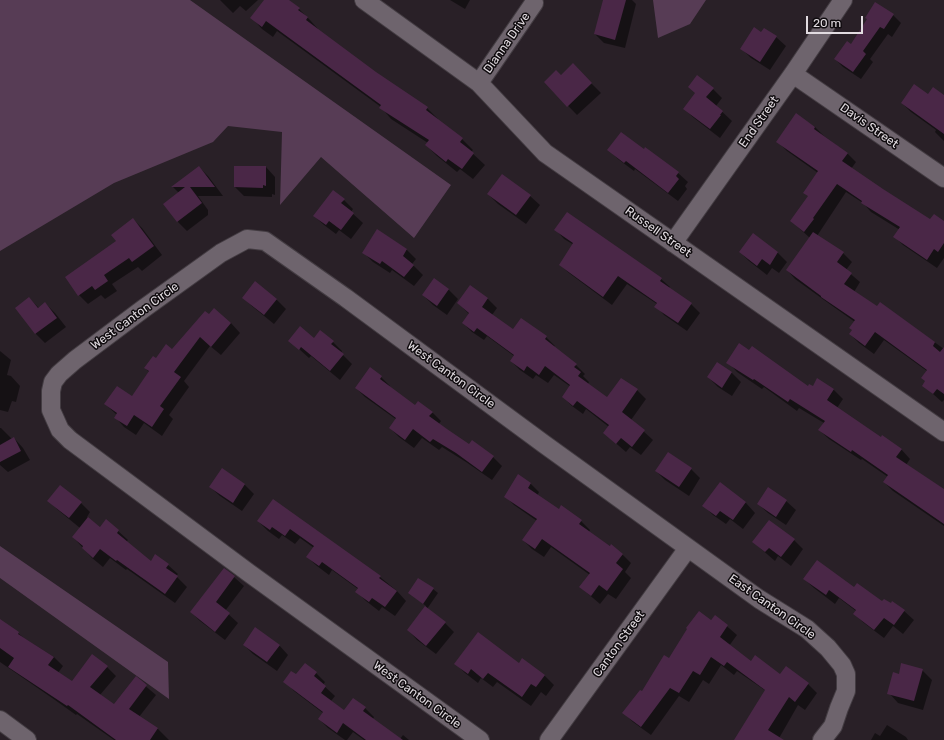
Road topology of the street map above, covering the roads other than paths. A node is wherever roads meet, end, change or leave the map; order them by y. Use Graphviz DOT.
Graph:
graph roads {
  1 [pos="364,0"];
  2 [pos="843,0"];
  3 [pos="534,2"];
  4 [pos="793,74"];
  5 [pos="479,83"];
  6 [pos="944,178"];
  7 [pos="673,243"];
  8 [pos="944,432"];
  9 [pos="688,548"];
  10 [pos="0,720"];
  11 [pos="27,740"];
  12 [pos="480,740"];
  13 [pos="549,740"];
  14 [pos="822,740"];
  1 -- 5 [label="street, Russell Street"];
  2 -- 4 [label="street, End Street"];
  3 -- 5 [label="street, Dianna Drive"];
  4 -- 6 [label="street, Davis Street"];
  4 -- 7 [label="street, End Street"];
  5 -- 7 [label="street, Russell Street"];
  7 -- 8 [label="street, Russell Street"];
  9 -- 12 [label="street, West Canton Circle"];
  9 -- 13 [label="street, Canton Street"];
  9 -- 14 [label="street, East Canton Circle"];
  10 -- 11 [label="street"];
}
